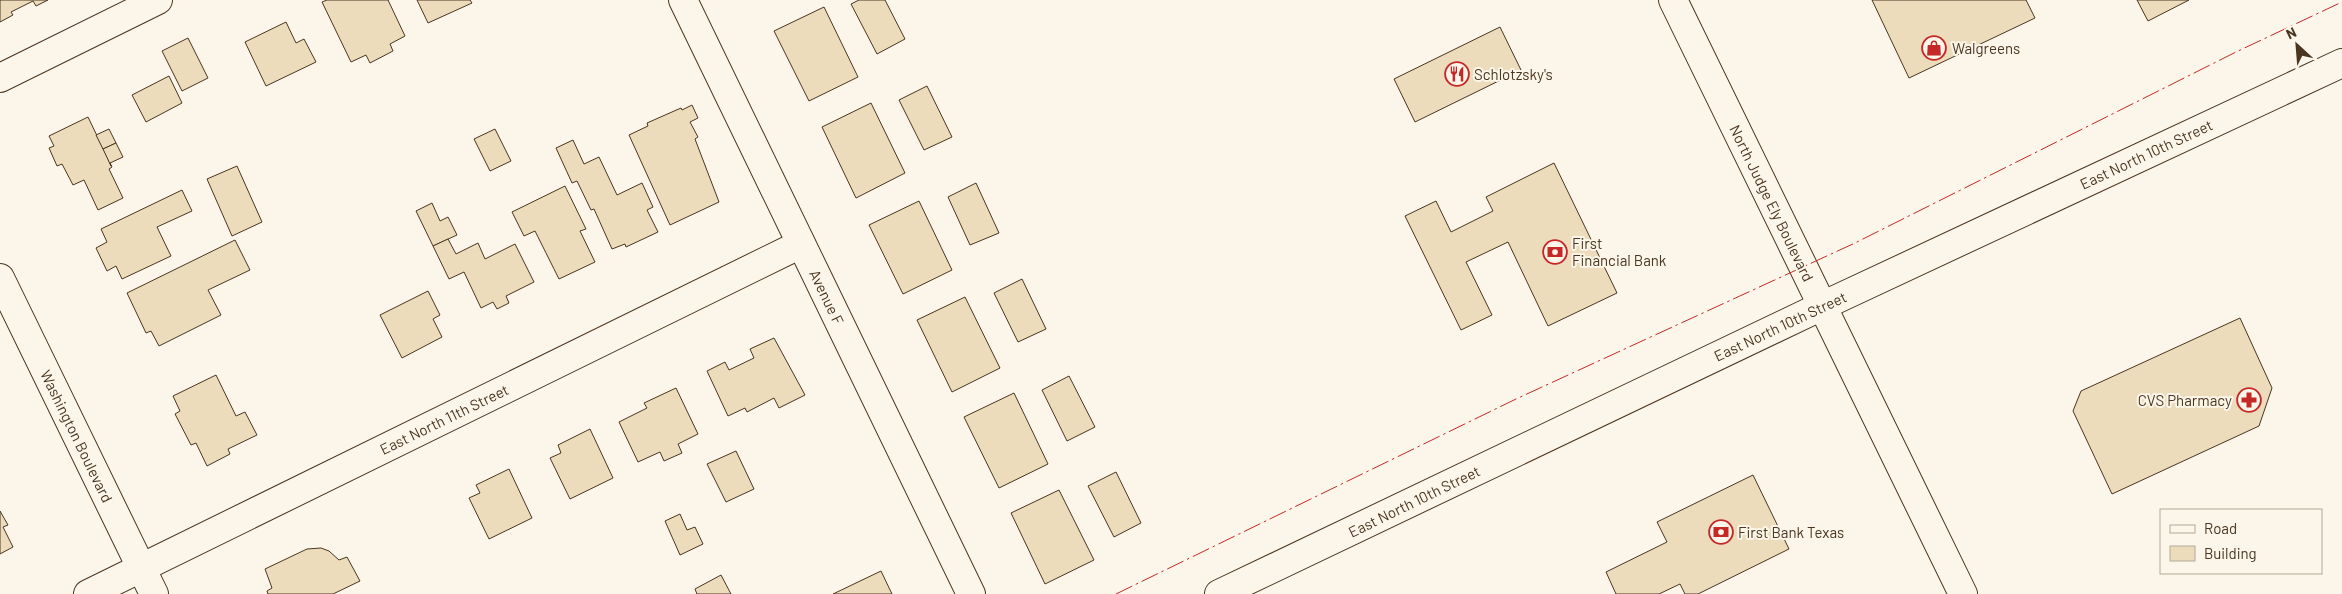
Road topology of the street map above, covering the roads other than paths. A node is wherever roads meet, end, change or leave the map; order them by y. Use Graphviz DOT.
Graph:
graph roads {
  1 [pos="158,0"];
  2 [pos="683,0"];
  3 [pos="1673,0"];
  4 [pos="2342,63"];
  5 [pos="0,78"];
  6 [pos="801,244"];
  7 [pos="0,278"];
  8 [pos="1822,306"];
  9 [pos="141,568"];
  10 [pos="88,594"];
  11 [pos="154,594"];
  12 [pos="971,594"];
  13 [pos="1219,594"];
  14 [pos="1963,594"];
  1 -- 5 [label="street"];
  2 -- 6 [label="street, Avenue F"];
  3 -- 8 [label="street, North Judge Ely Boulevard"];
  4 -- 8 [label="street, East North 10th Street"];
  6 -- 9 [label="street, East North 11th Street"];
  6 -- 12 [label="street, Avenue F"];
  7 -- 9 [label="street, Washington Boulevard"];
  8 -- 13 [label="street, East North 10th Street"];
  8 -- 14 [label="street, North Judge Ely Boulevard"];
  9 -- 10 [label="street, East North 11th Street"];
  9 -- 11 [label="street, Washington Boulevard"];
}
